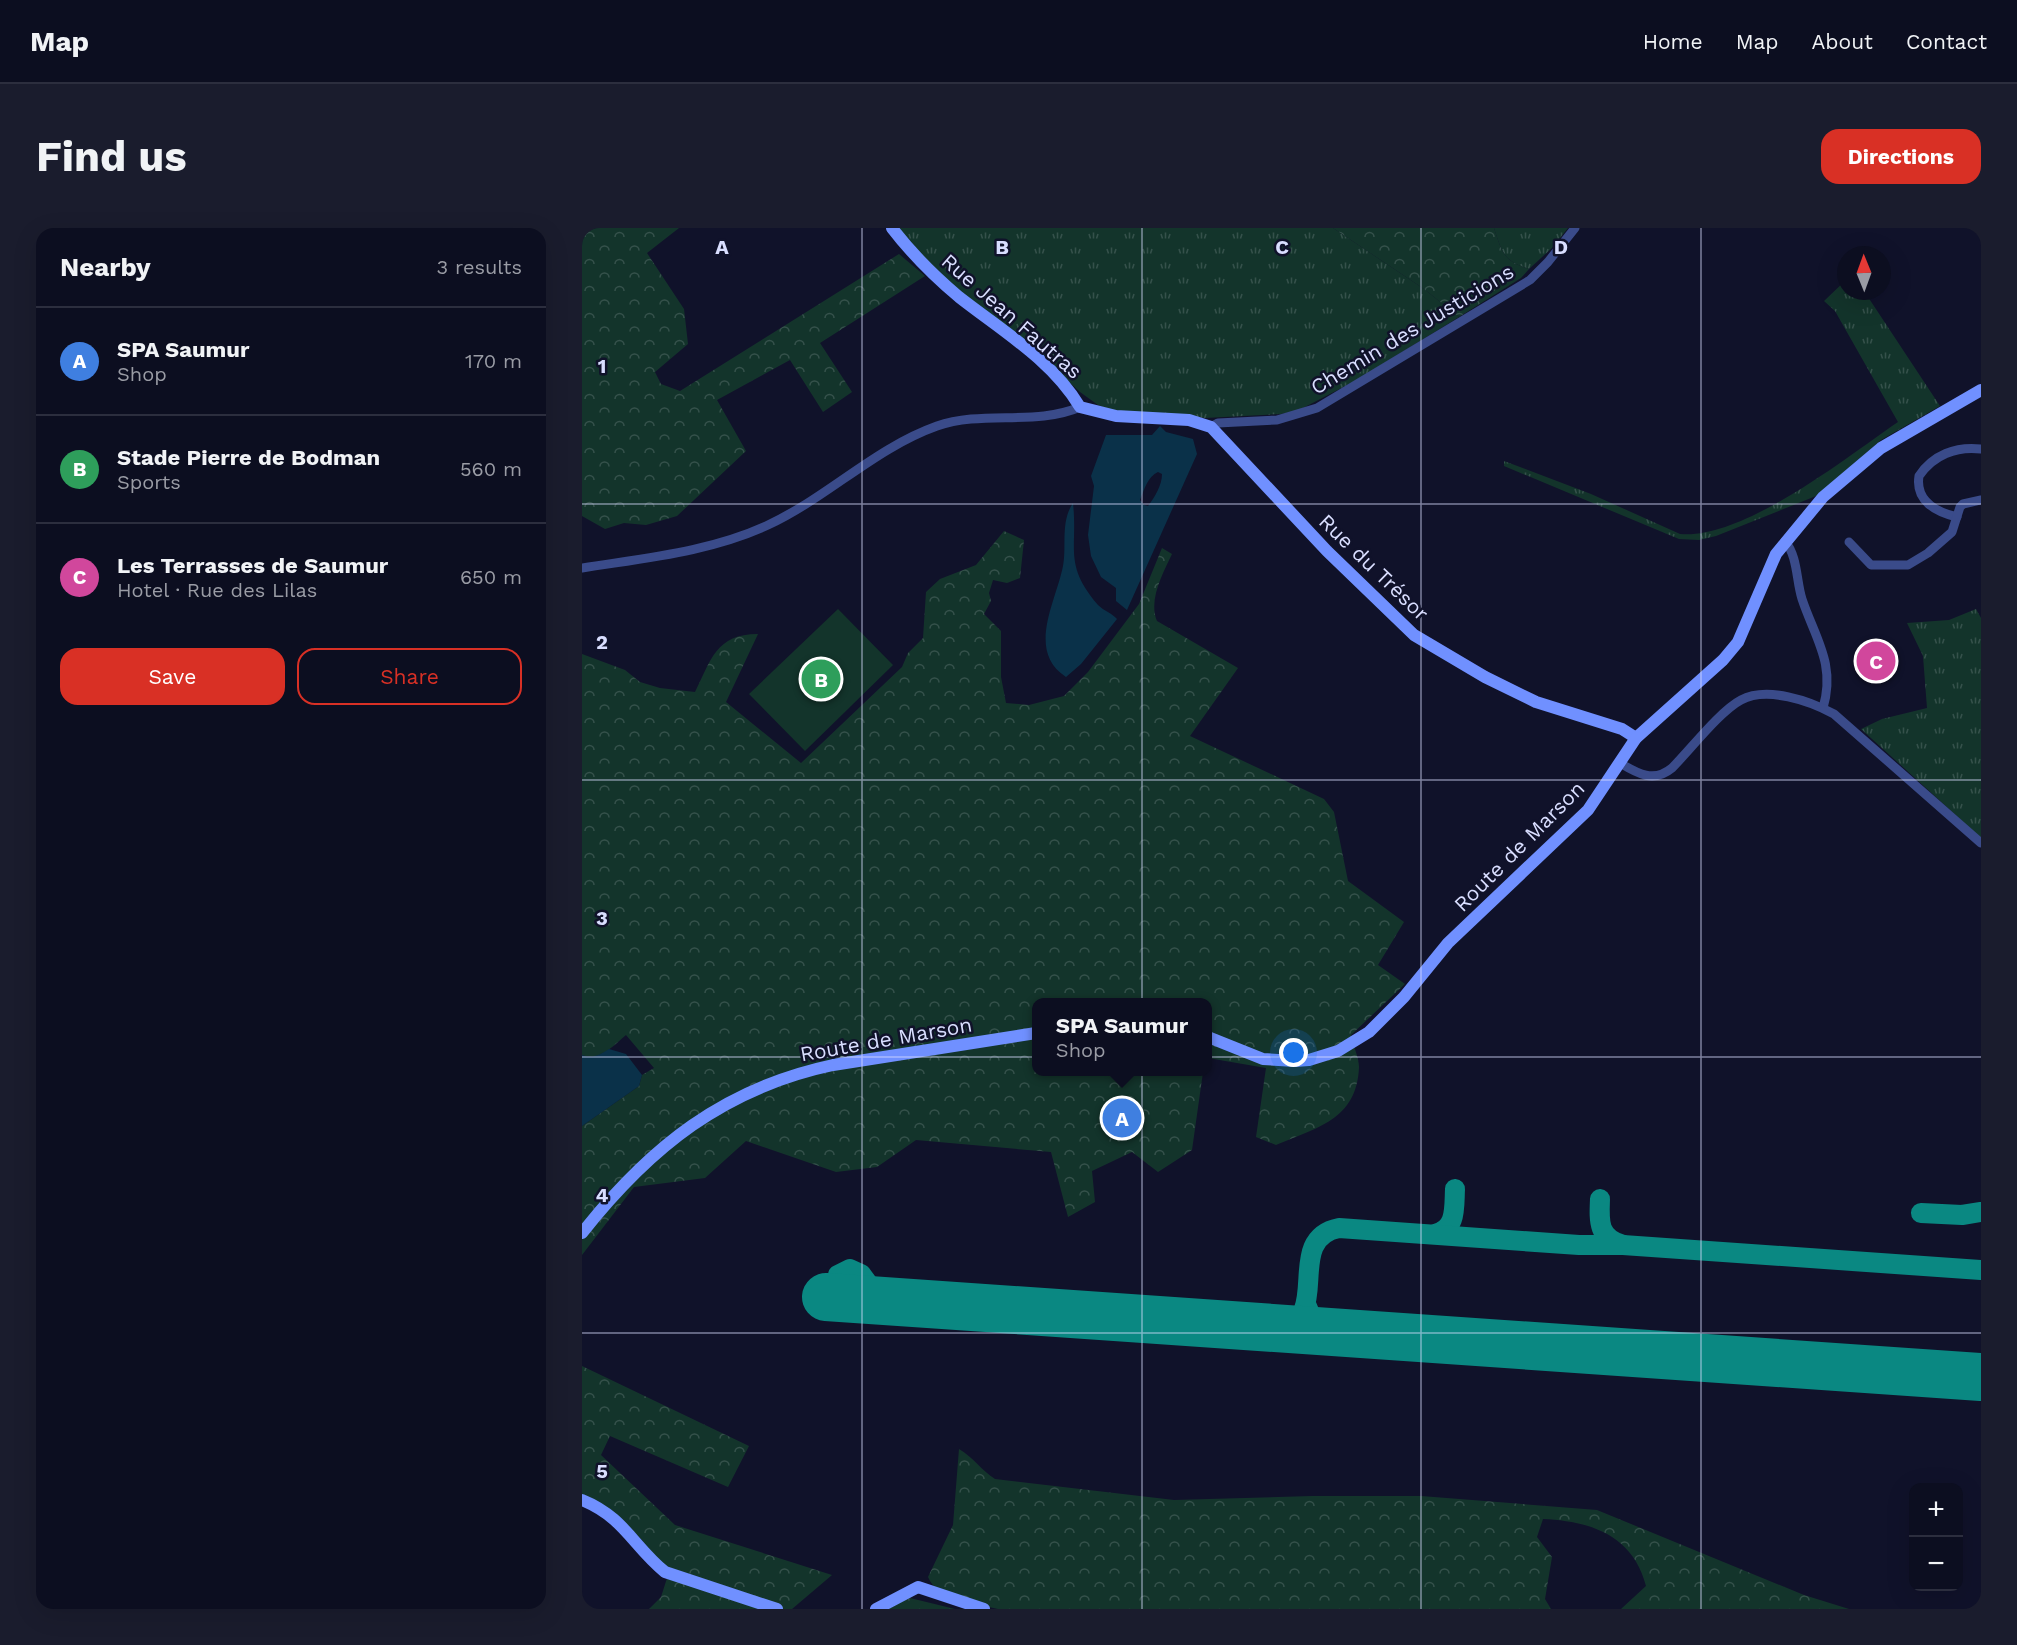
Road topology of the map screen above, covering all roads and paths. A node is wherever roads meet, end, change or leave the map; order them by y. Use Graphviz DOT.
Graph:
graph roads {
  1 [pos="892,228"];
  2 [pos="1575,228"];
  3 [pos="1981,390"];
  4 [pos="1080,407"];
  5 [pos="1211,427"];
  6 [pos="1981,448"];
  7 [pos="1981,500"];
  8 [pos="1957,518"];
  9 [pos="1785,541"];
  10 [pos="1849,542"];
  11 [pos="582,568"];
  12 [pos="1823,708"];
  13 [pos="1636,738"];
  14 [pos="1620,763"];
  15 [pos="1981,843"];
  16 [pos="1032,1034"];
  17 [pos="1212,1039"];
  18 [pos="582,1233"];
  19 [pos="582,1500"];
  20 [pos="777,1609"];
  21 [pos="876,1609"];
  22 [pos="984,1609"];
  1 -- 4 [label="street, Rue Jean Fautras"];
  2 -- 5 [label="street, Chemin des Justicions"];
  3 -- 9 [label="street, Route de Marson"];
  4 -- 5 [label="street"];
  4 -- 11 [label="street"];
  5 -- 13 [label="street, Rue du Trésor"];
  6 -- 8 [label="street"];
  7 -- 8 [label="street"];
  8 -- 10 [label="street"];
  9 -- 12 [label="street"];
  9 -- 13 [label="street, Route de Marson"];
  12 -- 14 [label="street"];
  12 -- 15 [label="street"];
  13 -- 14 [label="street, Route de Marson"];
  14 -- 17 [label="street, Route de Marson"];
  16 -- 18 [label="street, Route de Marson"];
  19 -- 20 [label="street"];
  21 -- 22 [label="street"];
}
